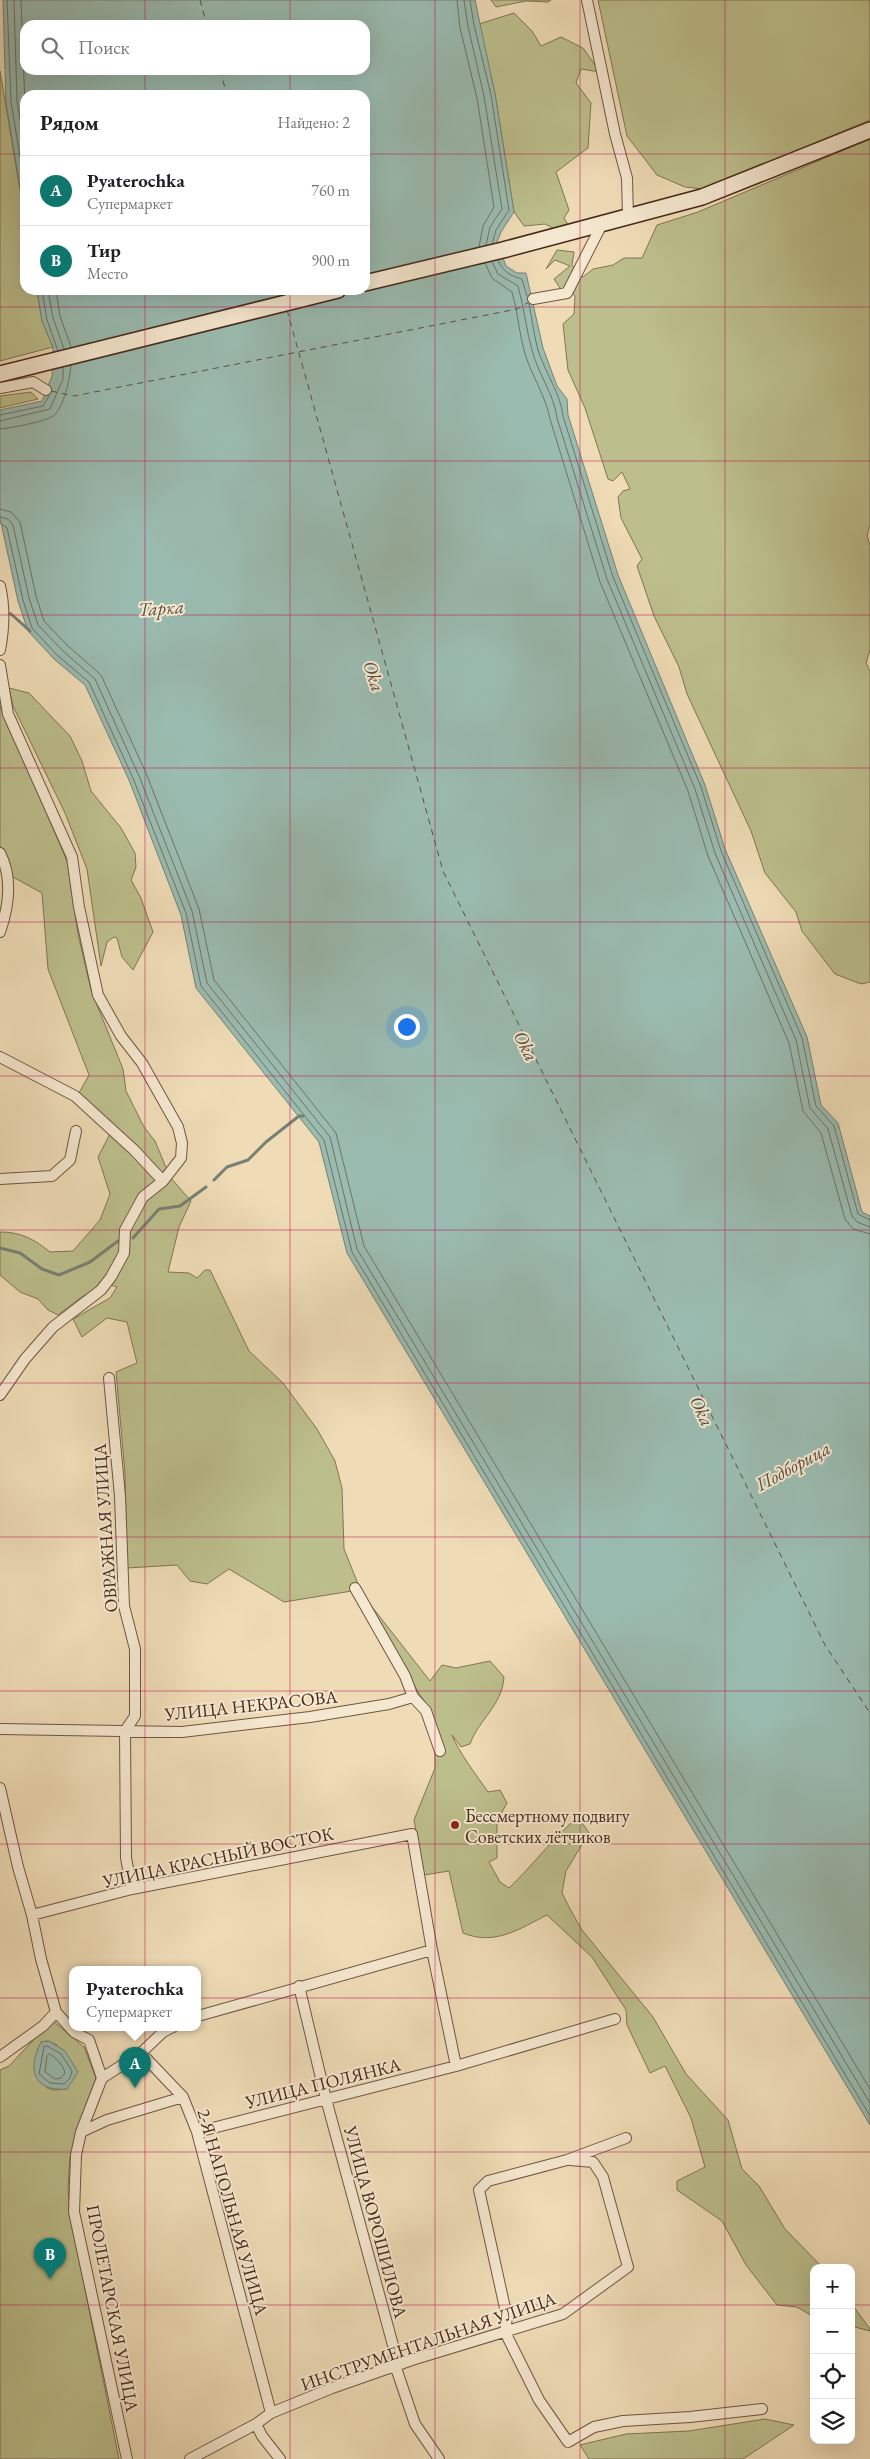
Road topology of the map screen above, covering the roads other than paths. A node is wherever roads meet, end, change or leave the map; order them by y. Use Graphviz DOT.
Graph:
graph roads {
  1 [pos="587,0"];
  2 [pos="870,130"];
  3 [pos="628,218"];
  4 [pos="602,224"];
  5 [pos="370,283"];
  6 [pos="318,295"];
  7 [pos="534,300"];
  8 [pos="0,374"];
  9 [pos="0,388"];
  10 [pos="46,390"];
  11 [pos="0,586"];
  12 [pos="0,650"];
  13 [pos="0,665"];
  14 [pos="0,853"];
  15 [pos="0,932"];
  16 [pos="0,1057"];
  17 [pos="76,1131"];
  18 [pos="0,1179"];
  19 [pos="163,1181"];
  20 [pos="109,1378"];
  21 [pos="0,1396"];
  22 [pos="355,1588"];
  23 [pos="413,1698"];
  24 [pos="0,1729"];
  25 [pos="125,1731"];
  26 [pos="440,1750"];
  27 [pos="0,1788"];
  28 [pos="132,1889"];
  29 [pos="32,1915"];
  30 [pos="432,1950"];
  31 [pos="299,1986"];
  32 [pos="56,2012"];
  33 [pos="201,2015"];
  34 [pos="616,2019"];
  35 [pos="69,2026"];
  36 [pos="73,2031"];
  37 [pos="165,2031"];
  38 [pos="141,2053"];
  39 [pos="0,2057"];
  40 [pos="456,2066"];
  41 [pos="102,2078"];
  42 [pos="183,2097"];
  43 [pos="326,2099"];
  44 [pos="81,2132"];
  45 [pos="198,2132"];
  46 [pos="626,2138"];
  47 [pos="566,2160"];
  48 [pos="505,2332"];
  49 [pos="395,2365"];
  50 [pos="762,2409"];
  51 [pos="271,2412"];
  52 [pos="256,2424"];
  53 [pos="127,2459"];
  54 [pos="190,2459"];
  55 [pos="280,2459"];
  56 [pos="439,2459"];
  1 -- 3 [label="street"];
  2 -- 3 [label="main road"];
  3 -- 4 [label="main road"];
  4 -- 5 [label="main road"];
  4 -- 7 [label="street"];
  6 -- 8 [label="main road"];
  9 -- 10 [label="street"];
  11 -- 12 [label="street"];
  13 -- 19 [label="street"];
  14 -- 15 [label="street"];
  16 -- 19 [label="street"];
  17 -- 18 [label="street"];
  19 -- 21 [label="street"];
  20 -- 25 [label="street, ОВРАЖНАЯ УЛИЦА"];
  22 -- 23 [label="street"];
  23 -- 25 [label="street, УЛИЦА НЕКРАСОВА"];
  23 -- 26 [label="street"];
  24 -- 25 [label="street, УЛИЦА НЕКРАСОВА"];
  25 -- 28 [label="street"];
  27 -- 29 [label="street"];
  28 -- 29 [label="street, УЛИЦА КРАСНЫЙ ВОСТОК"];
  28 -- 30 [label="street, УЛИЦА КРАСНЫЙ ВОСТОК"];
  29 -- 32 [label="street"];
  30 -- 31 [label="street"];
  30 -- 40 [label="street"];
  31 -- 33 [label="street"];
  31 -- 43 [label="street, УЛИЦА ВОРОШИЛОВА"];
  32 -- 35 [label="street"];
  32 -- 39 [label="street"];
  34 -- 40 [label="street, УЛИЦА ПОЛЯНКА"];
  36 -- 41 [label="street"];
  37 -- 38 [label="street"];
  38 -- 41 [label="street"];
  38 -- 42 [label="street"];
  40 -- 43 [label="street, УЛИЦА ПОЛЯНКА"];
  41 -- 44 [label="street, ПРОЛЕТАРСКАЯ УЛИЦА"];
  42 -- 44 [label="street, 2-Я НАПОЛЬНАЯ УЛИЦА"];
  42 -- 45 [label="street, 2-Я НАПОЛЬНАЯ УЛИЦА"];
  43 -- 45 [label="street, УЛИЦА ПОЛЯНКА"];
  43 -- 49 [label="street, УЛИЦА ВОРОШИЛОВА"];
  44 -- 53 [label="street, ПРОЛЕТАРСКАЯ УЛИЦА"];
  45 -- 51 [label="street, 2-Я НАПОЛЬНАЯ УЛИЦА"];
  46 -- 47 [label="street"];
  47 -- 48 [label="street"];
  47 -- 48 [label="street, ИНСТРУМЕНТАЛЬНАЯ УЛИЦА"];
  48 -- 49 [label="street, ИНСТРУМЕНТАЛЬНАЯ УЛИЦА"];
  48 -- 50 [label="street"];
  49 -- 51 [label="street, ИНСТРУМЕНТАЛЬНАЯ УЛИЦА"];
  49 -- 56 [label="street, УЛИЦА ВОРОШИЛОВА"];
  51 -- 52 [label="street, ИНСТРУМЕНТАЛЬНАЯ УЛИЦА"];
  52 -- 54 [label="street, ИНСТРУМЕНТАЛЬНАЯ УЛИЦА"];
  52 -- 55 [label="street"];
}
